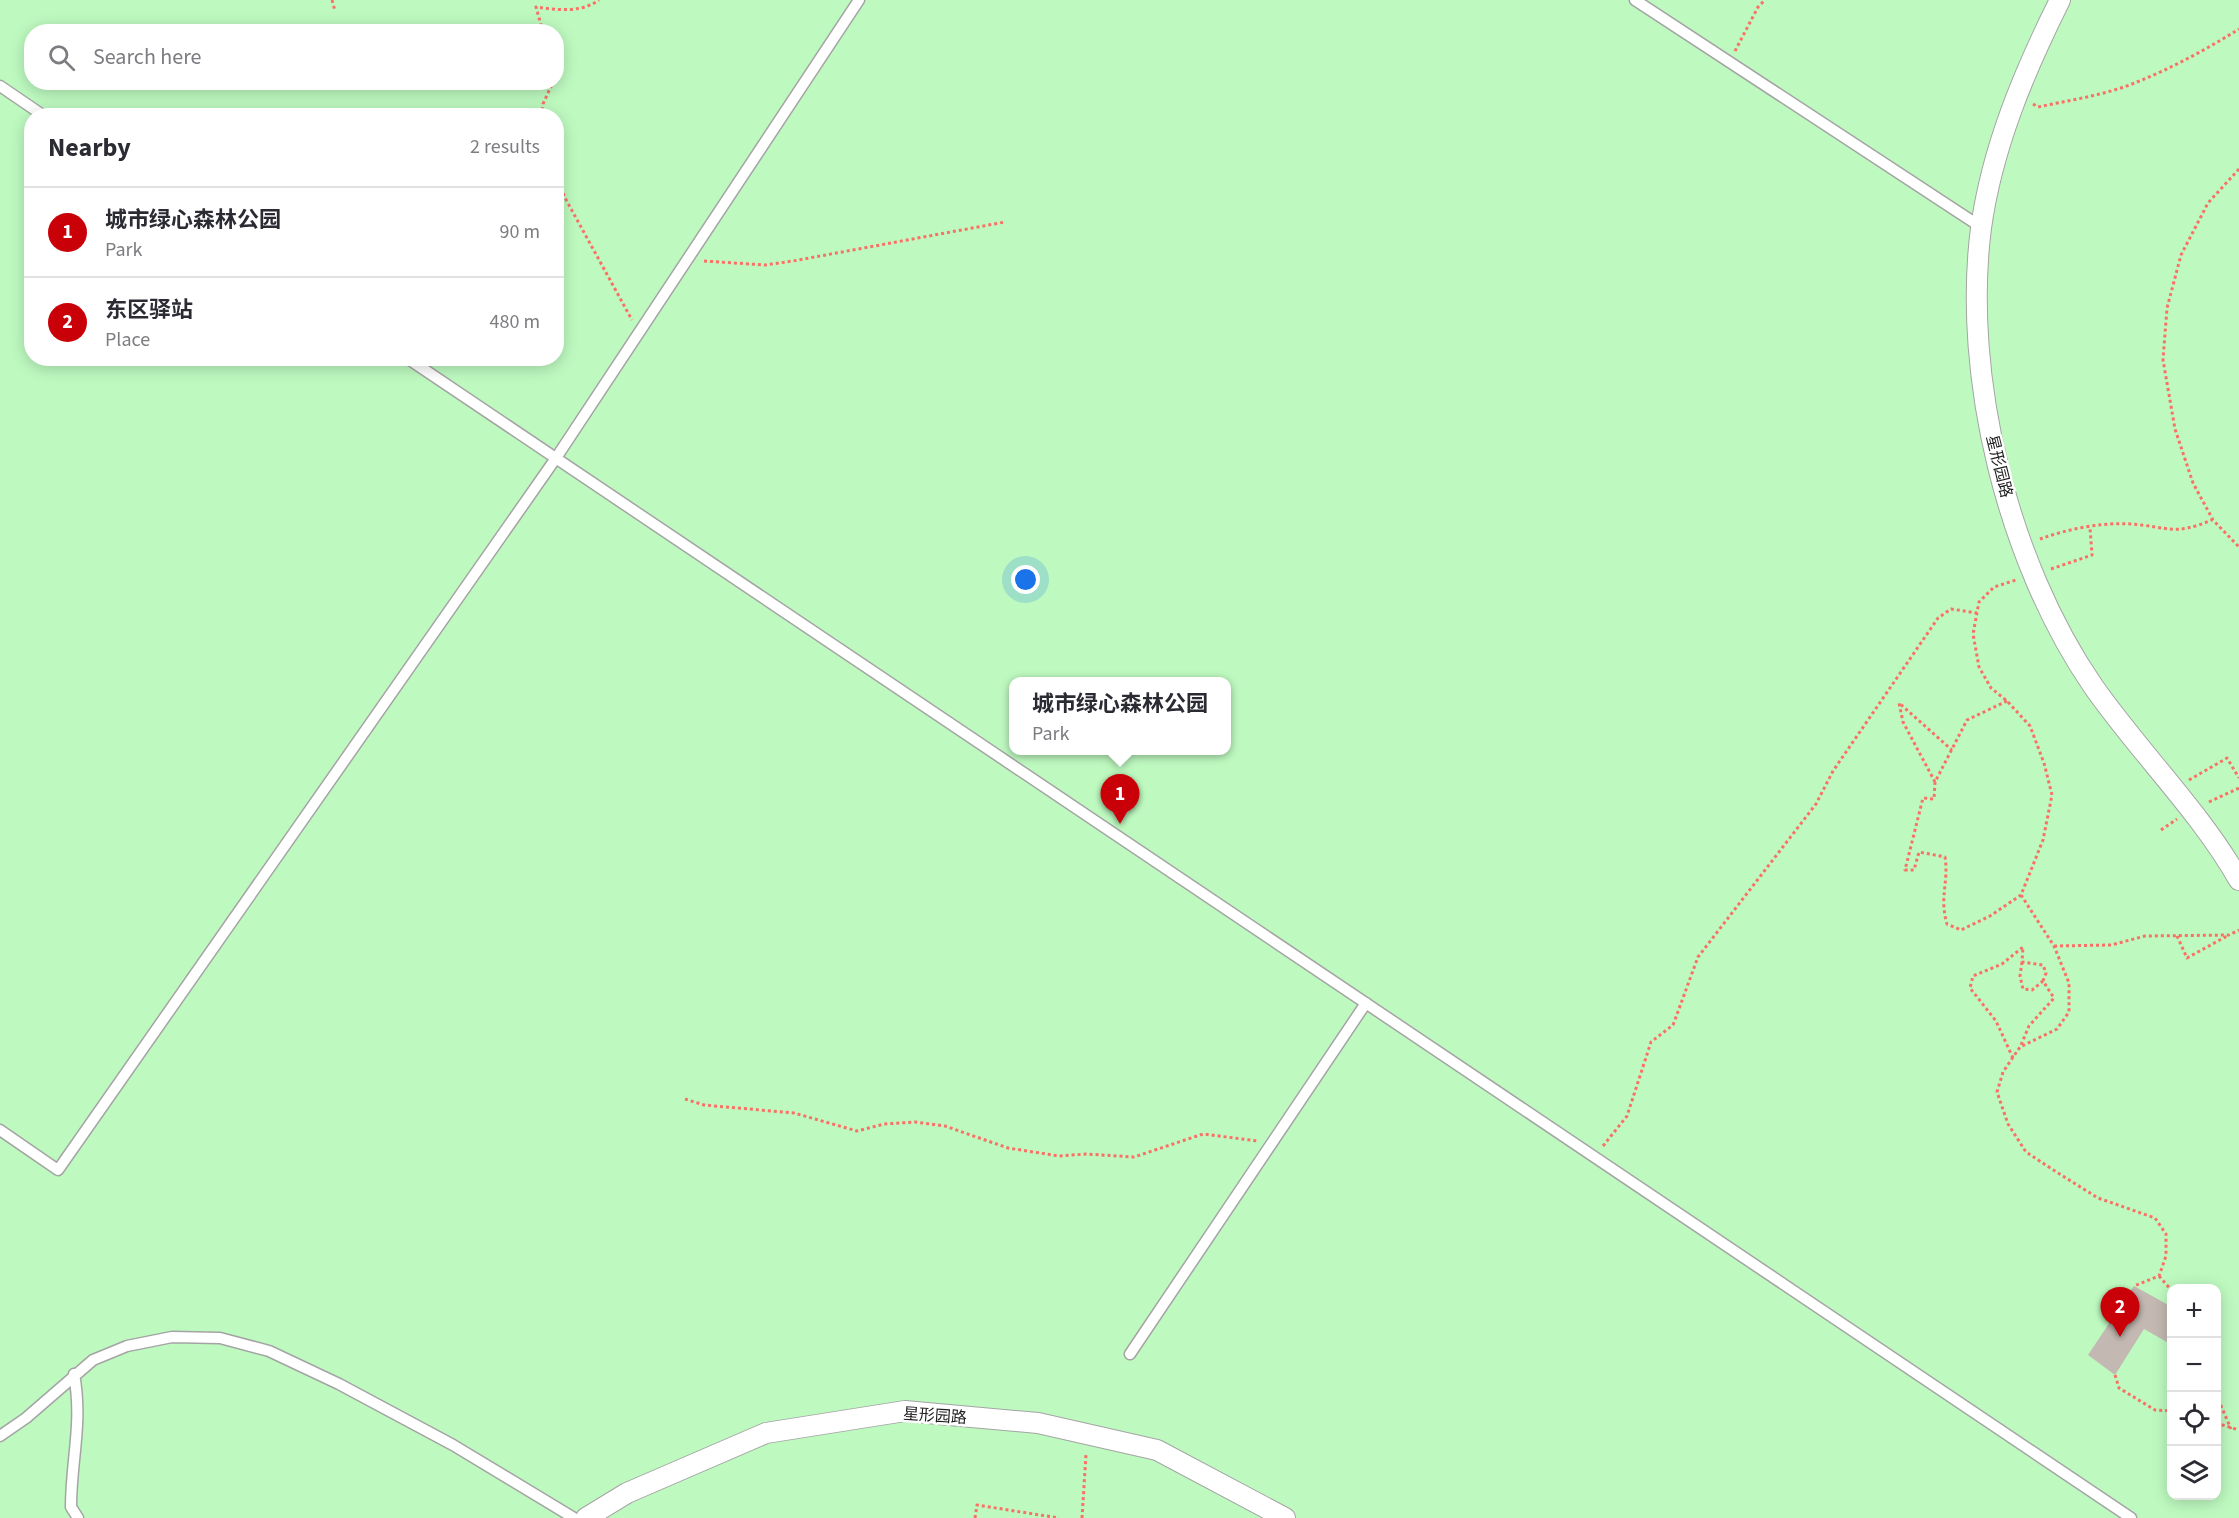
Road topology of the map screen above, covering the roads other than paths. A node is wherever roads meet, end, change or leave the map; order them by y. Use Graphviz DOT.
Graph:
graph roads {
  1 [pos="859,0"];
  2 [pos="1635,0"];
  3 [pos="2060,0"];
  4 [pos="0,86"];
  5 [pos="32,108"];
  6 [pos="1981,227"];
  7 [pos="419,366"];
  8 [pos="556,458"];
  9 [pos="2239,880"];
  10 [pos="1366,1003"];
  11 [pos="0,1130"];
  12 [pos="1130,1354"];
  13 [pos="74,1374"];
  14 [pos="0,1436"];
  15 [pos="78,1518"];
  16 [pos="574,1518"];
  17 [pos="586,1518"];
  18 [pos="1286,1518"];
  19 [pos="2131,1518"];
  1 -- 8 [label="lane"];
  2 -- 6 [label="lane"];
  3 -- 6 [label="street, 星形园路"];
  4 -- 5 [label="lane"];
  6 -- 9 [label="street, 星形园路"];
  7 -- 8 [label="lane"];
  8 -- 10 [label="lane"];
  8 -- 11 [label="lane"];
  10 -- 12 [label="lane"];
  10 -- 19 [label="lane"];
  13 -- 14 [label="lane"];
  13 -- 15 [label="lane"];
  13 -- 16 [label="lane"];
  17 -- 18 [label="street, 星形园路"];
}
